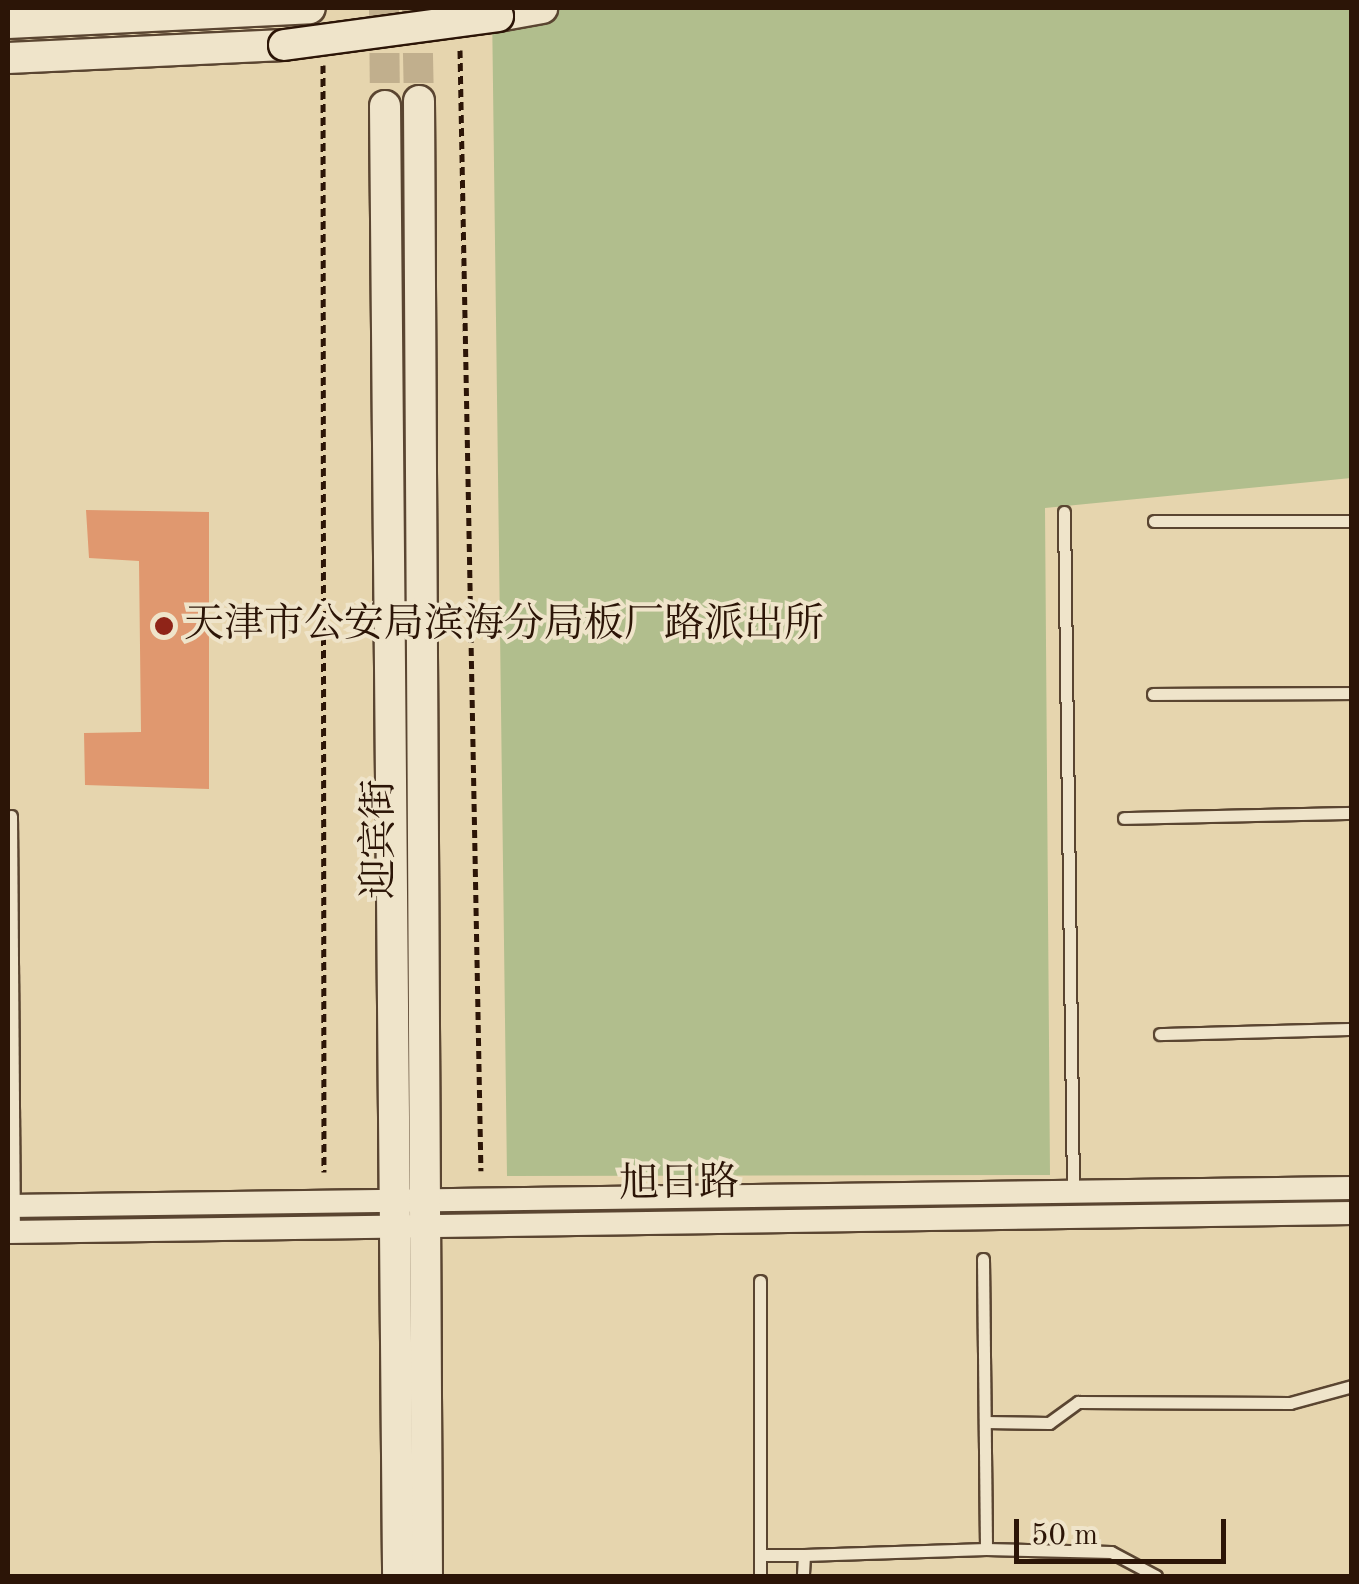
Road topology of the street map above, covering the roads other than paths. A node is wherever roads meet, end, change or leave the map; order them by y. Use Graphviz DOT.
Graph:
graph roads {
  1 [pos="542,8"];
  2 [pos="296,9"];
  3 [pos="8,22"];
  4 [pos="8,58"];
  5 [pos="419,102"];
  6 [pos="385,106"];
  7 [pos="1064,512"];
  8 [pos="1154,521"];
  9 [pos="1352,521"];
  10 [pos="1153,694"];
  11 [pos="1352,694"];
  12 [pos="1352,812"];
  13 [pos="11,816"];
  14 [pos="1124,818"];
  15 [pos="1352,1029"];
  16 [pos="1160,1034"];
  17 [pos="1352,1188"];
  18 [pos="1073,1193"];
  19 [pos="11,1206"];
  20 [pos="1352,1213"];
  21 [pos="408,1214"];
  22 [pos="1074,1217"];
  23 [pos="11,1232"];
  24 [pos="984,1260"];
  25 [pos="760,1281"];
  26 [pos="1352,1386"];
  27 [pos="985,1422"];
  28 [pos="986,1549"];
  29 [pos="760,1555"];
  30 [pos="804,1556"];
  31 [pos="398,1576"];
  32 [pos="427,1576"];
  33 [pos="760,1576"];
  34 [pos="804,1576"];
  35 [pos="1156,1576"];
  1 -- 4 [label="main road, bridge"];
  2 -- 3 [label="main road"];
  5 -- 21 [label="main road, 迎宾街"];
  6 -- 21 [label="main road, 迎宾街"];
  7 -- 18 [label="lane"];
  8 -- 9 [label="lane"];
  10 -- 11 [label="lane"];
  12 -- 14 [label="lane"];
  13 -- 19 [label="lane"];
  15 -- 16 [label="lane"];
  17 -- 18 [label="street, 旭日路"];
  18 -- 21 [label="street, 旭日路"];
  18 -- 22 [label="lane"];
  19 -- 21 [label="street, 旭日路"];
  19 -- 23 [label="lane"];
  20 -- 22 [label="street, 旭日路"];
  21 -- 22 [label="street, 旭日路"];
  21 -- 23 [label="street, 旭日路"];
  21 -- 31 [label="main road, 迎宾街"];
  21 -- 32 [label="main road, 迎宾街"];
  24 -- 27 [label="lane"];
  25 -- 29 [label="lane"];
  26 -- 27 [label="lane"];
  27 -- 28 [label="lane"];
  28 -- 30 [label="lane"];
  28 -- 35 [label="lane"];
  29 -- 30 [label="lane"];
  29 -- 33 [label="lane"];
  30 -- 34 [label="lane"];
}
